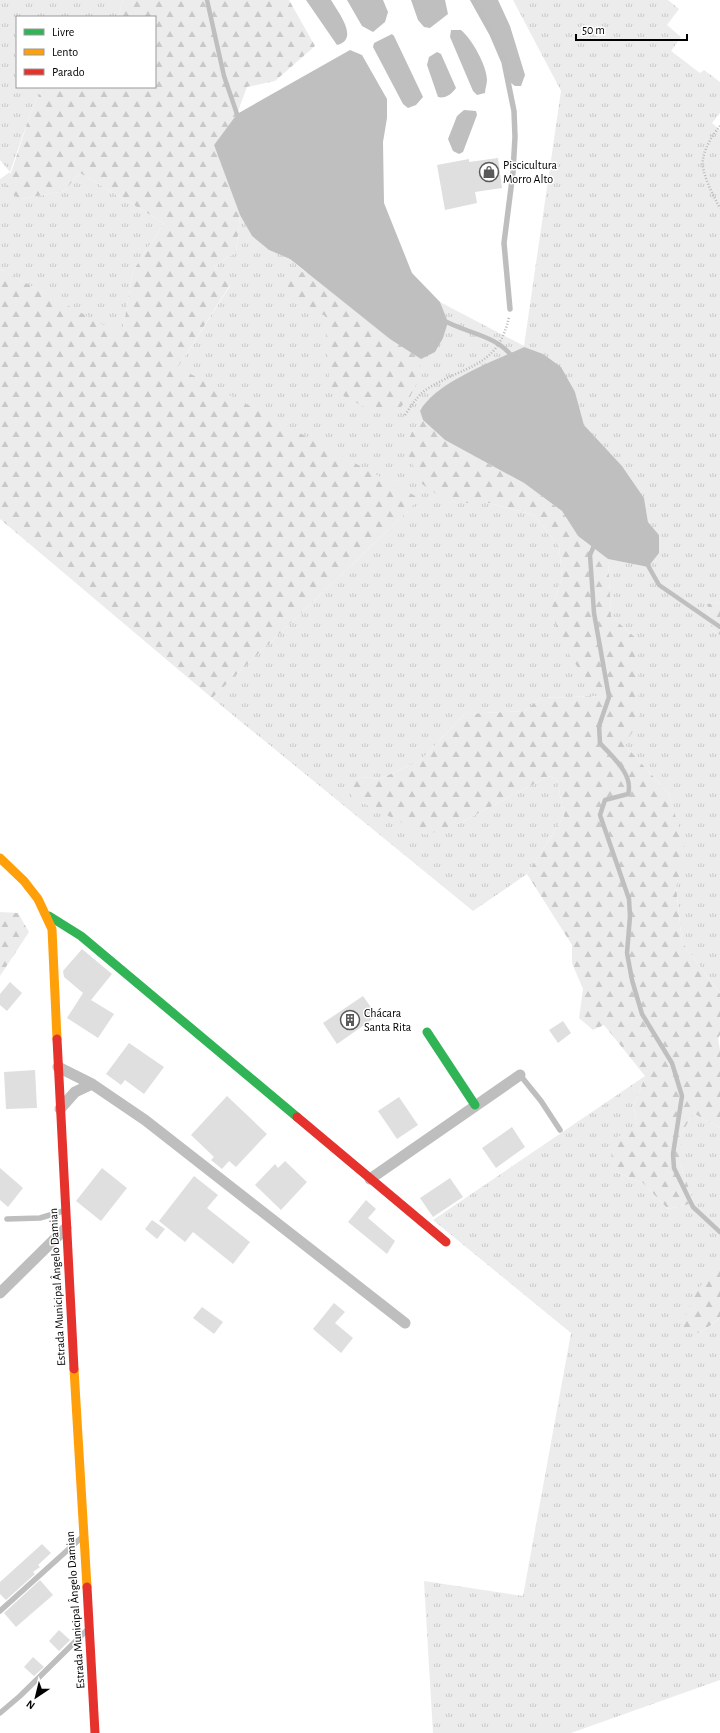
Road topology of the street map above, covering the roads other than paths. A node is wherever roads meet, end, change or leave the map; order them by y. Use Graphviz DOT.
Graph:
graph roads {
  1 [pos="473,0"];
  2 [pos="510,309"];
  3 [pos="0,858"];
  4 [pos="49,916"];
  5 [pos="427,1032"];
  6 [pos="58,1067"];
  7 [pos="520,1074"];
  8 [pos="92,1084"];
  9 [pos="475,1105"];
  10 [pos="60,1109"];
  11 [pos="560,1130"];
  12 [pos="370,1179"];
  13 [pos="65,1210"];
  14 [pos="7,1219"];
  15 [pos="66,1228"];
  16 [pos="446,1242"];
  17 [pos="0,1293"];
  18 [pos="405,1323"];
  19 [pos="82,1537"];
  20 [pos="0,1611"];
  21 [pos="89,1628"];
  22 [pos="0,1713"];
  23 [pos="95,1733"];
  1 -- 2 [label="lane"];
  3 -- 4 [label="street, Estrada Municipal Ângelo Damian"];
  4 -- 6 [label="street, Estrada Municipal Ângelo Damian"];
  4 -- 12 [label="street"];
  5 -- 9 [label="street"];
  6 -- 8 [label="street"];
  6 -- 10 [label="street, Estrada Municipal Ângelo Damian"];
  7 -- 9 [label="street"];
  7 -- 11 [label="lane"];
  8 -- 10 [label="street"];
  8 -- 18 [label="street"];
  9 -- 12 [label="street"];
  10 -- 13 [label="street, Estrada Municipal Ângelo Damian"];
  12 -- 16 [label="street"];
  13 -- 14 [label="lane"];
  13 -- 15 [label="street, Estrada Municipal Ângelo Damian"];
  15 -- 17 [label="street"];
  15 -- 19 [label="street, Estrada Municipal Ângelo Damian"];
  19 -- 20 [label="lane"];
  19 -- 21 [label="street, Estrada Municipal Ângelo Damian"];
  21 -- 22 [label="lane"];
  21 -- 23 [label="street, Estrada Municipal Ângelo Damian"];
}
